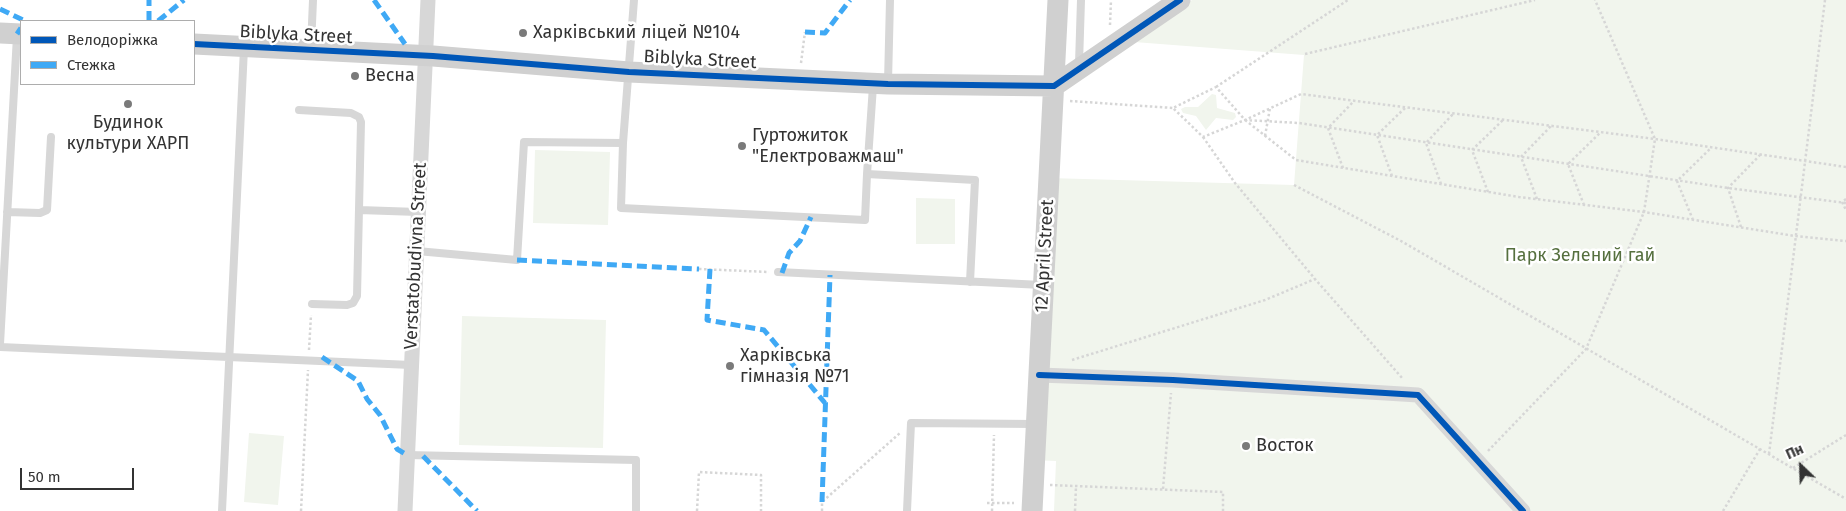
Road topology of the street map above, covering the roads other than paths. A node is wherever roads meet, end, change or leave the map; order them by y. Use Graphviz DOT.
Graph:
graph roads {
  1 [pos="313,0"];
  2 [pos="428,0"];
  3 [pos="634,0"];
  4 [pos="890,0"];
  5 [pos="1058,0"];
  6 [pos="1081,0"];
  7 [pos="1180,0"];
  8 [pos="13,34"];
  9 [pos="195,44"];
  10 [pos="244,48"];
  11 [pos="310,52"];
  12 [pos="426,56"];
  13 [pos="1079,69"];
  14 [pos="629,72"];
  15 [pos="880,84"];
  16 [pos="1060,94"];
  17 [pos="299,110"];
  18 [pos="51,137"];
  19 [pos="623,143"];
  20 [pos="867,174"];
  21 [pos="359,210"];
  22 [pos="7,212"];
  23 [pos="418,212"];
  24 [pos="417,251"];
  25 [pos="778,272"];
  26 [pos="970,282"];
  27 [pos="1044,285"];
  28 [pos="312,304"];
  29 [pos="0,345"];
  30 [pos="411,366"];
  31 [pos="1039,375"];
  32 [pos="1037,424"];
  33 [pos="407,455"];
  34 [pos="1026,507"];
  35 [pos="222,511"];
  36 [pos="405,511"];
  37 [pos="636,511"];
  38 [pos="908,511"];
  39 [pos="1523,511"];
  1 -- 11 [label="lane"];
  2 -- 12 [label="street, Verstatobudivna Street"];
  3 -- 14 [label="lane"];
  4 -- 15 [label="lane"];
  5 -- 16 [label="street, 12 April Street"];
  6 -- 13 [label="lane"];
  7 -- 13 [label="street"];
  8 -- 22 [label="lane"];
  9 -- 10 [label="street, Biblyka Street"];
  10 -- 11 [label="street, Biblyka Street"];
  10 -- 35 [label="lane"];
  11 -- 12 [label="street, Biblyka Street"];
  12 -- 14 [label="street, Biblyka Street"];
  12 -- 23 [label="street, Verstatobudivna Street"];
  13 -- 16 [label="street"];
  14 -- 15 [label="street, Biblyka Street"];
  14 -- 19 [label="lane"];
  15 -- 16 [label="street, Biblyka Street"];
  15 -- 20 [label="lane"];
  16 -- 27 [label="street, 12 April Street"];
  17 -- 21 [label="lane"];
  18 -- 22 [label="lane"];
  19 -- 20 [label="lane"];
  19 -- 24 [label="lane"];
  20 -- 26 [label="lane"];
  21 -- 23 [label="lane"];
  21 -- 28 [label="lane"];
  22 -- 29 [label="lane"];
  23 -- 24 [label="street, Verstatobudivna Street"];
  24 -- 30 [label="street, Verstatobudivna Street"];
  25 -- 26 [label="lane"];
  26 -- 27 [label="lane"];
  27 -- 31 [label="street, 12 April Street"];
  29 -- 30 [label="lane"];
  30 -- 33 [label="street, Verstatobudivna Street"];
  31 -- 32 [label="street, 12 April Street"];
  31 -- 39 [label="street"];
  32 -- 34 [label="street, 12 April Street"];
  32 -- 38 [label="lane"];
  33 -- 36 [label="street, Verstatobudivna Street"];
  33 -- 37 [label="lane"];
}
